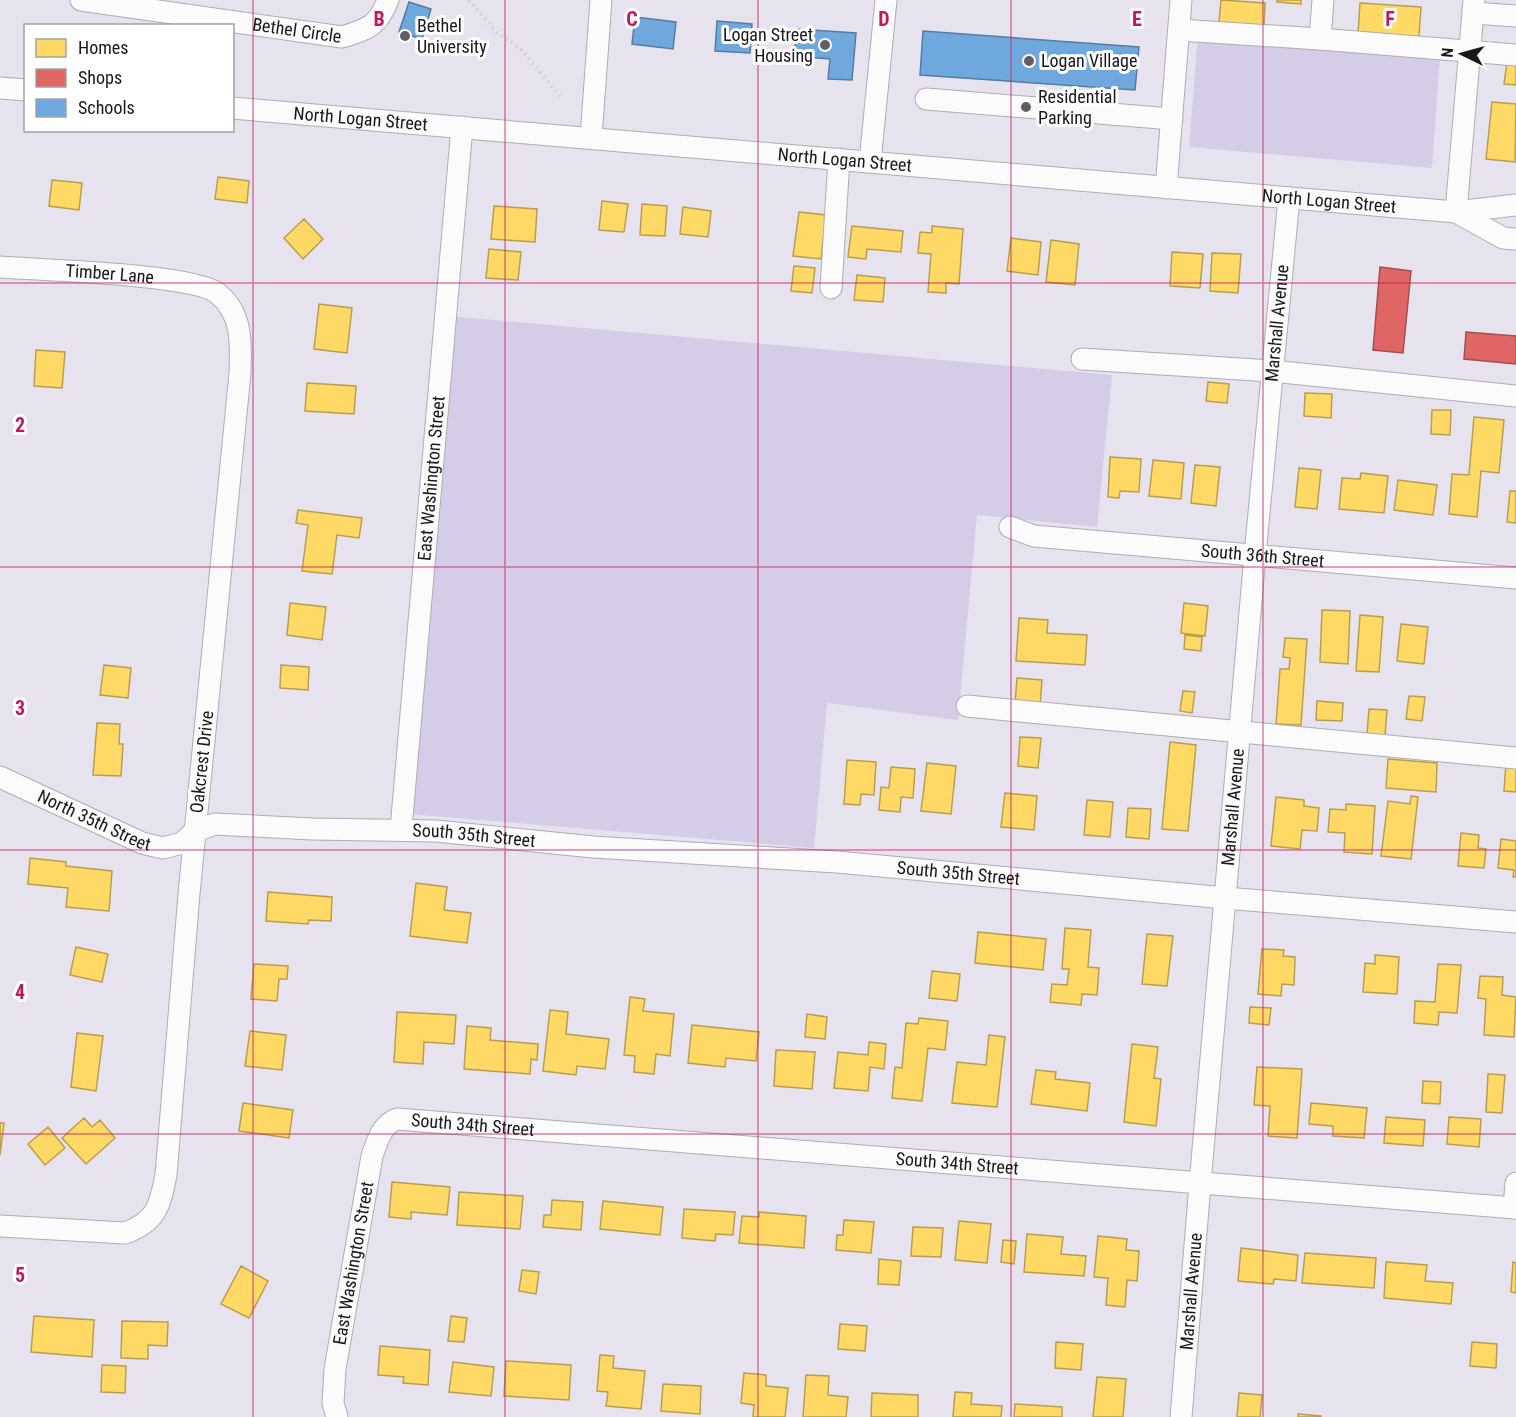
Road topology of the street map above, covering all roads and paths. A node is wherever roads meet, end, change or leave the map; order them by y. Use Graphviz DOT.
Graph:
graph roads {
  1 [pos="81,0"];
  2 [pos="388,0"];
  3 [pos="469,0"];
  4 [pos="600,0"];
  5 [pos="886,0"];
  6 [pos="1181,0"];
  7 [pos="1323,0"];
  8 [pos="1474,6"];
  9 [pos="1516,16"];
  10 [pos="1179,30"];
  11 [pos="1320,39"];
  12 [pos="1470,51"];
  13 [pos="1516,55"];
  14 [pos="0,88"];
  15 [pos="24,90"];
  16 [pos="561,96"];
  17 [pos="926,99"];
  18 [pos="234,108"];
  19 [pos="1172,119"];
  20 [pos="462,127"];
  21 [pos="591,138"];
  22 [pos="839,159"];
  23 [pos="870,162"];
  24 [pos="1166,188"];
  25 [pos="1289,198"];
  26 [pos="1516,205"];
  27 [pos="1456,212"];
  28 [pos="1516,239"];
  29 [pos="0,267"];
  30 [pos="831,288"];
  31 [pos="216,292"];
  32 [pos="1082,359"];
  33 [pos="1272,371"];
  34 [pos="1516,396"];
  35 [pos="1010,527"];
  36 [pos="1255,555"];
  37 [pos="1516,578"];
  38 [pos="967,706"];
  39 [pos="1240,733"];
  40 [pos="1516,758"];
  41 [pos="0,777"];
  42 [pos="401,829"];
  43 [pos="195,831"];
  44 [pos="1225,898"];
  45 [pos="1516,922"];
  46 [pos="397,1119"];
  47 [pos="1516,1183"];
  48 [pos="1200,1184"];
  49 [pos="1515,1208"];
  50 [pos="0,1226"];
  51 [pos="337,1417"];
  52 [pos="1181,1417"];
  1 -- 2 [label="street, Bethel Circle"];
  3 -- 16 [label="path"];
  4 -- 21 [label="street"];
  5 -- 23 [label="street"];
  6 -- 10 [label="street"];
  7 -- 11 [label="street"];
  8 -- 9 [label="street"];
  8 -- 12 [label="street"];
  10 -- 11 [label="street"];
  10 -- 19 [label="street"];
  11 -- 12 [label="street"];
  12 -- 13 [label="street"];
  12 -- 27 [label="street"];
  14 -- 15 [label="street"];
  17 -- 19 [label="street"];
  18 -- 20 [label="street, North Logan Street"];
  19 -- 24 [label="street"];
  20 -- 21 [label="street, North Logan Street"];
  20 -- 42 [label="street, East Washington Street"];
  21 -- 22 [label="street, North Logan Street"];
  22 -- 23 [label="street, North Logan Street"];
  22 -- 30 [label="street"];
  23 -- 24 [label="street, North Logan Street"];
  24 -- 25 [label="street, North Logan Street"];
  25 -- 27 [label="street, North Logan Street"];
  25 -- 33 [label="street, Marshall Avenue"];
  26 -- 27 [label="street, North Logan Street"];
  27 -- 28 [label="street, North Logan Street"];
  29 -- 31 [label="street, Timber Lane"];
  31 -- 43 [label="street, Oakcrest Drive"];
  32 -- 33 [label="street"];
  33 -- 34 [label="street"];
  33 -- 36 [label="street, Marshall Avenue"];
  35 -- 36 [label="street, South 36th Street"];
  36 -- 37 [label="street, South 36th Street"];
  36 -- 39 [label="street, Marshall Avenue"];
  38 -- 39 [label="street"];
  39 -- 40 [label="street"];
  39 -- 44 [label="street, Marshall Avenue"];
  41 -- 43 [label="street, North 35th Street"];
  42 -- 43 [label="street, North 35th Street"];
  42 -- 44 [label="street, South 35th Street"];
  43 -- 50 [label="street, Oakcrest Drive"];
  44 -- 45 [label="street, South 35th Street"];
  44 -- 48 [label="street, Marshall Avenue"];
  46 -- 48 [label="street, South 34th Street"];
  46 -- 51 [label="street, East Washington Street"];
  47 -- 49 [label="street"];
  48 -- 49 [label="street, South 34th Street"];
  48 -- 52 [label="street, Marshall Avenue"];
}
